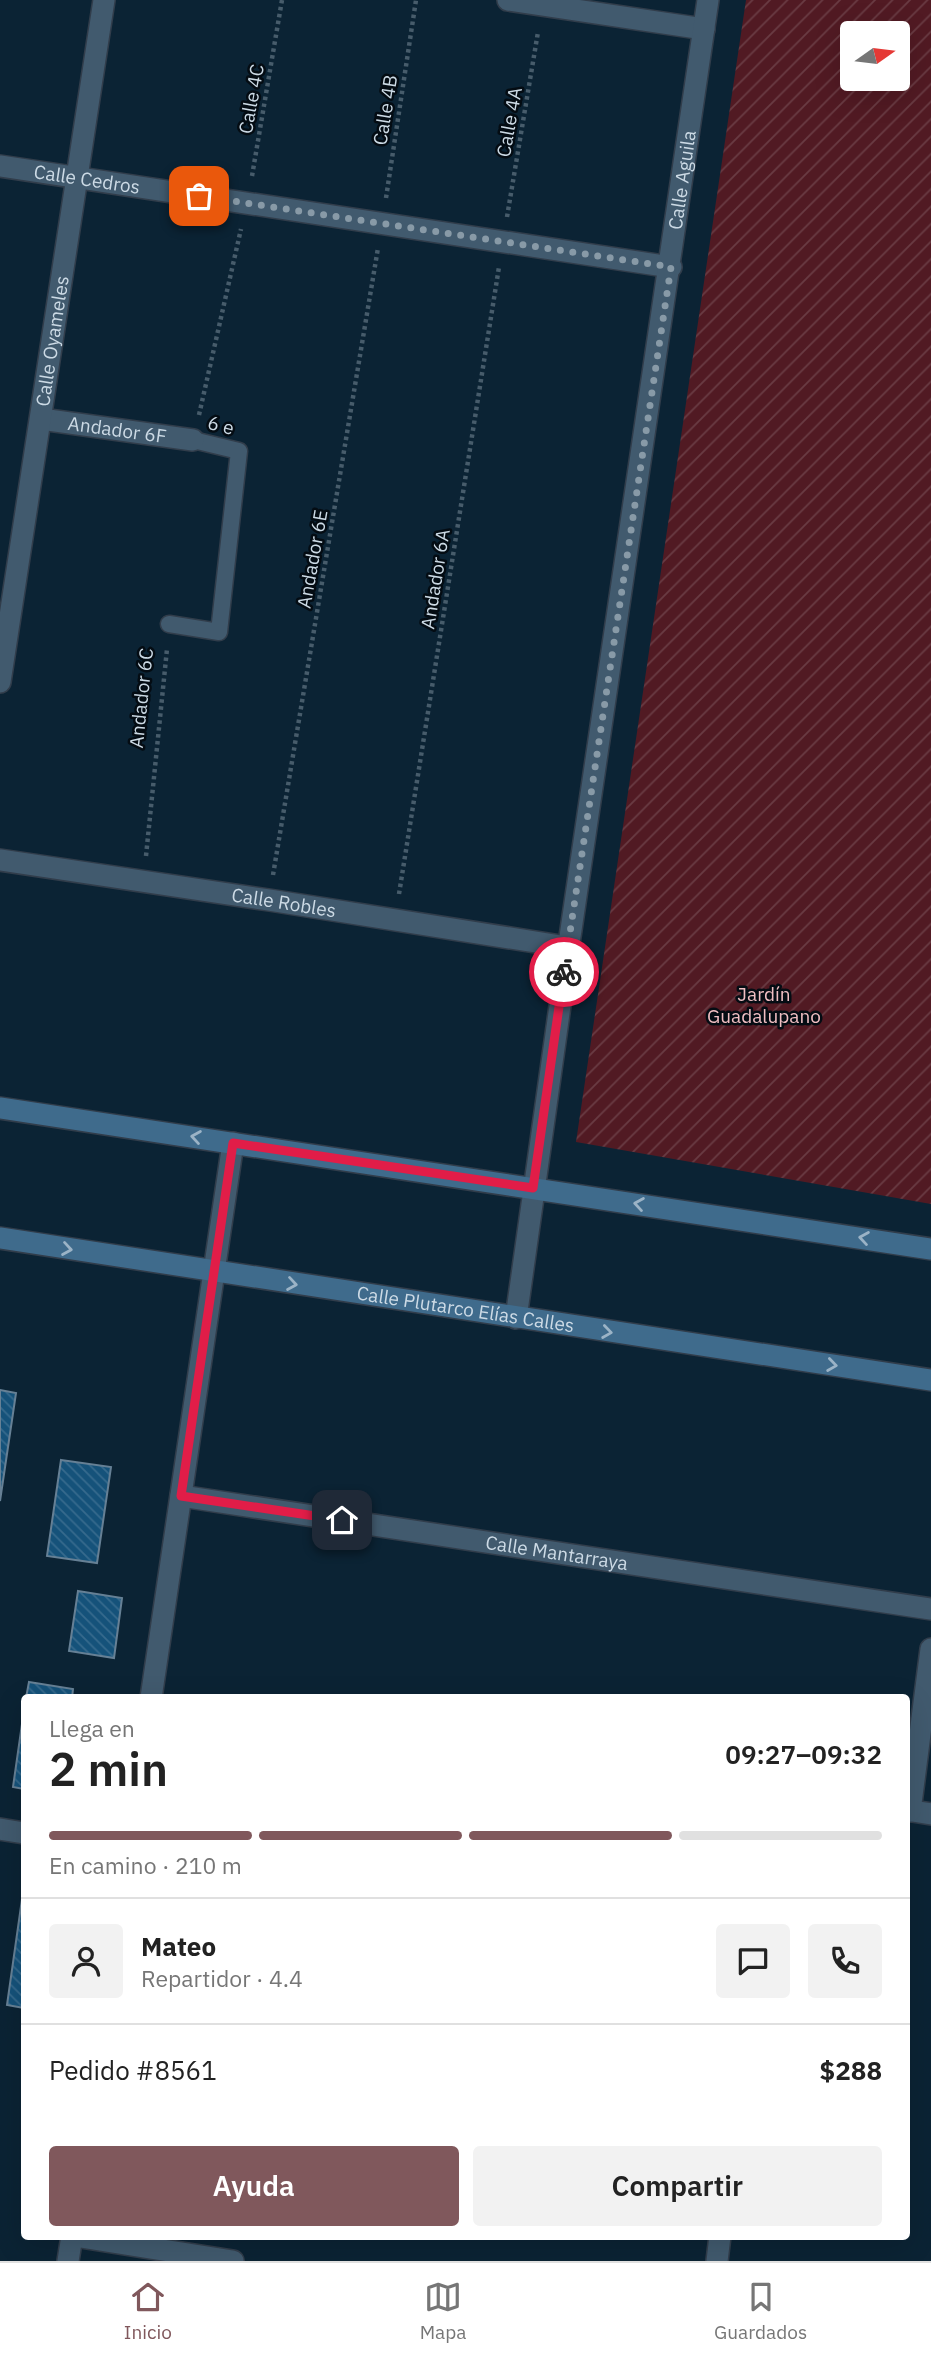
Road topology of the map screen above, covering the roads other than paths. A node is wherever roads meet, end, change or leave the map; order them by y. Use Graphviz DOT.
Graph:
graph roads {
  1 [pos="104,0"];
  2 [pos="508,0"];
  3 [pos="708,0"];
  4 [pos="704,29"];
  5 [pos="0,166"];
  6 [pos="78,178"];
  7 [pos="671,267"];
  8 [pos="41,419"];
  9 [pos="193,440"];
  10 [pos="239,451"];
  11 [pos="169,624"];
  12 [pos="0,682"];
  13 [pos="0,860"];
  14 [pos="567,947"];
  15 [pos="0,1108"];
  16 [pos="233,1143"];
  17 [pos="533,1188"];
  18 [pos="0,1238"];
  19 [pos="931,1249"];
  20 [pos="215,1271"];
  21 [pos="516,1318"];
  22 [pos="931,1380"];
  23 [pos="181,1496"];
  24 [pos="931,1609"];
  25 [pos="931,1649"];
  26 [pos="152,1694"];
  27 [pos="916,1811"];
  28 [pos="0,1829"];
  29 [pos="21,1832"];
  30 [pos="72,2240"];
  31 [pos="99,2240"];
  32 [pos="720,2240"];
  33 [pos="68,2261"];
  34 [pos="233,2261"];
  35 [pos="717,2261"];
  1 -- 6 [label="street, Calle Oyameles"];
  2 -- 4 [label="street"];
  3 -- 4 [label="street, Calle Aguila"];
  4 -- 7 [label="street, Calle Aguila"];
  5 -- 6 [label="street, Calle Cedros"];
  6 -- 7 [label="street, Calle Cedros"];
  6 -- 8 [label="street, Calle Oyameles"];
  7 -- 14 [label="street, Calle Aguila"];
  8 -- 9 [label="street, Andador 6F"];
  8 -- 12 [label="street, Calle Oyameles"];
  9 -- 10 [label="lane, 6 e"];
  10 -- 11 [label="lane, Andador 6C"];
  13 -- 14 [label="street, Calle Robles"];
  14 -- 17 [label="street, Calle Aguila"];
  16 -- 15 [label="main road, one-way"];
  16 -- 17 [label="main road"];
  16 -- 20 [label="street"];
  19 -- 17 [label="main road, one-way"];
  17 -- 21 [label="street, Calle Aguila"];
  18 -- 20 [label="main road, Calle Plutarco Elías Calles, one-way"];
  20 -- 21 [label="main road, Calle Plutarco Elías Calles, one-way"];
  20 -- 23 [label="street"];
  21 -- 22 [label="main road, Calle Plutarco Elías Calles, one-way"];
  23 -- 24 [label="street, Calle Mantarraya"];
  23 -- 26 [label="street"];
  25 -- 27 [label="street"];
  28 -- 29 [label="street"];
  30 -- 33 [label="street"];
  31 -- 34 [label="street"];
  32 -- 35 [label="street"];
}
